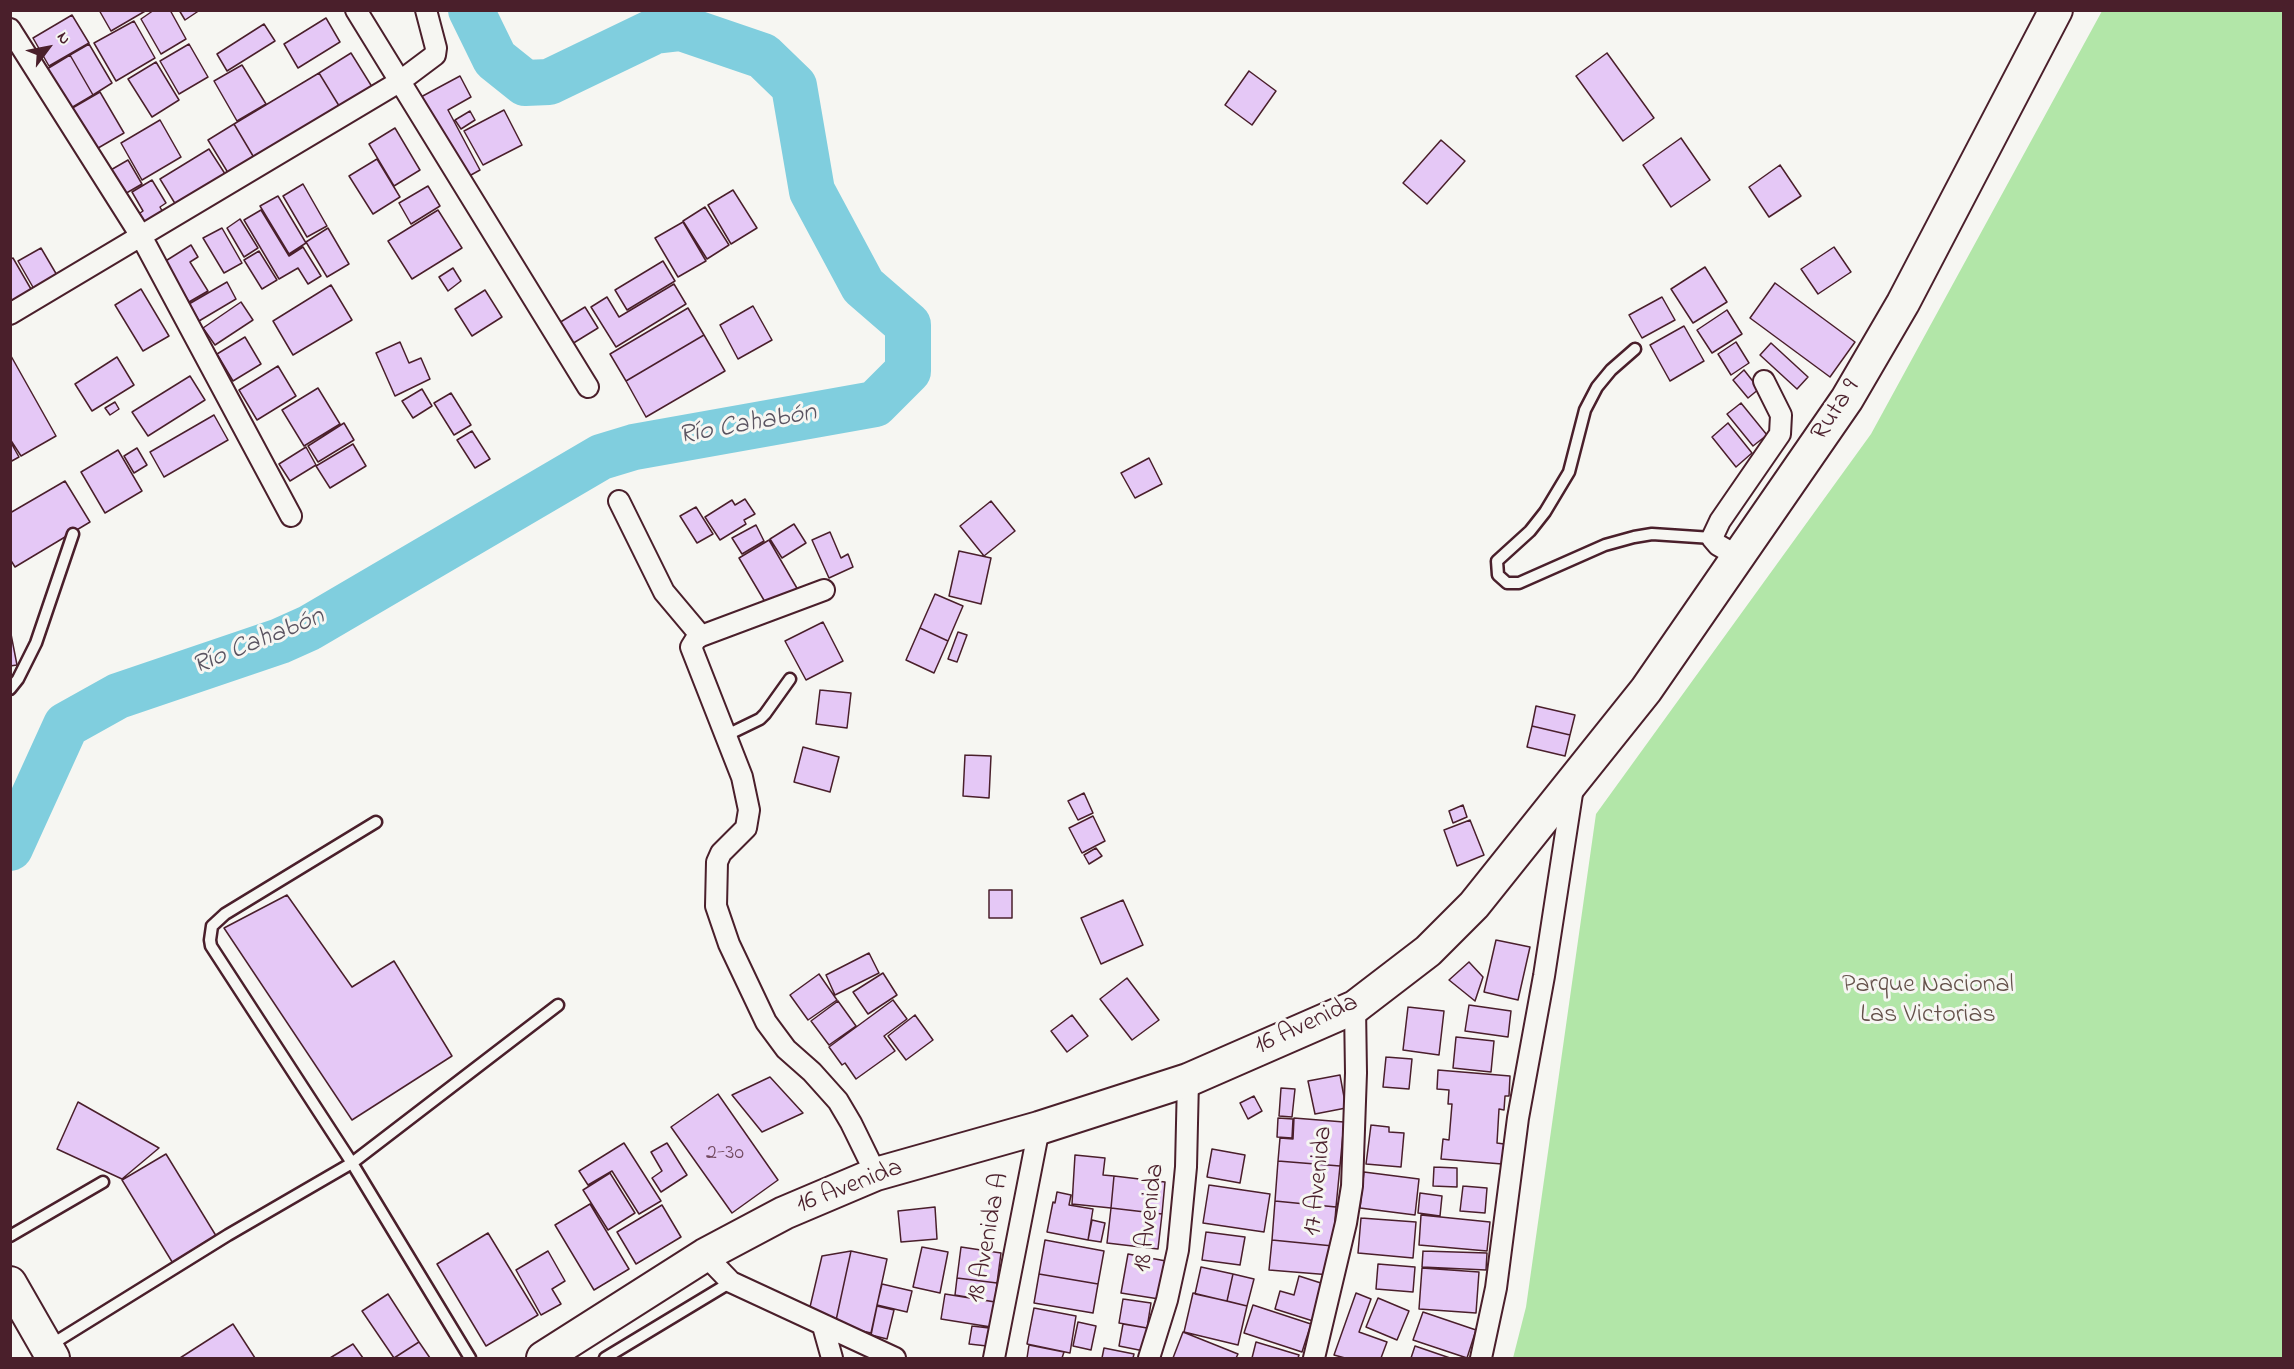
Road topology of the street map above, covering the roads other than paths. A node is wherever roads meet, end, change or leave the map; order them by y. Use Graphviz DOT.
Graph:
graph roads {
  1 [pos="356,10"];
  2 [pos="426,10"];
  3 [pos="2056,10"];
  4 [pos="10,29"];
  5 [pos="399,82"];
  6 [pos="141,236"];
  7 [pos="10,314"];
  8 [pos="1635,349"];
  9 [pos="1764,381"];
  10 [pos="588,387"];
  11 [pos="619,501"];
  12 [pos="291,516"];
  13 [pos="73,534"];
  14 [pos="1712,538"];
  15 [pos="1739,557"];
  16 [pos="824,590"];
  17 [pos="701,636"];
  18 [pos="790,679"];
  19 [pos="10,689"];
  20 [pos="727,735"];
  21 [pos="1573,784"];
  22 [pos="376,822"];
  23 [pos="558,1005"];
  24 [pos="1355,1007"];
  25 [pos="1188,1080"];
  26 [pos="1039,1128"];
  27 [pos="352,1163"];
  28 [pos="876,1174"];
  29 [pos="103,1182"];
  30 [pos="10,1236"];
  31 [pos="705,1255"];
  32 [pos="730,1282"];
  33 [pos="10,1283"];
  34 [pos="10,1322"];
  35 [pos="823,1326"];
  36 [pos="43,1355"];
  37 [pos="470,1359"];
  38 [pos="543,1359"];
  39 [pos="605,1359"];
  40 [pos="832,1359"];
  41 [pos="895,1359"];
  42 [pos="994,1359"];
  43 [pos="1149,1359"];
  44 [pos="1314,1359"];
  45 [pos="1481,1359"];
  1 -- 5 [label="street"];
  2 -- 5 [label="street"];
  3 -- 15 [label="main road, Ruta 9"];
  4 -- 6 [label="street"];
  5 -- 6 [label="street"];
  5 -- 10 [label="street"];
  6 -- 7 [label="street"];
  6 -- 12 [label="street"];
  8 -- 14 [label="lane"];
  9 -- 14 [label="street"];
  11 -- 17 [label="street"];
  13 -- 19 [label="lane"];
  14 -- 15 [label="street"];
  15 -- 21 [label="main road, Ruta 9"];
  16 -- 17 [label="street"];
  17 -- 20 [label="street"];
  18 -- 20 [label="lane"];
  20 -- 28 [label="street"];
  21 -- 24 [label="main road, 16 Avenida"];
  21 -- 45 [label="street"];
  22 -- 27 [label="lane"];
  23 -- 27 [label="lane"];
  24 -- 25 [label="main road, 16 Avenida"];
  24 -- 44 [label="street, 17 Avenida"];
  25 -- 26 [label="main road, 16 Avenida"];
  25 -- 43 [label="street, 18 Avenida"];
  26 -- 28 [label="main road, 16 Avenida"];
  26 -- 42 [label="street, 18 Avenida A"];
  27 -- 36 [label="lane"];
  27 -- 37 [label="lane"];
  28 -- 31 [label="main road, 16 Avenida"];
  29 -- 30 [label="lane"];
  31 -- 32 [label="street"];
  31 -- 38 [label="main road, 16 Avenida"];
  32 -- 35 [label="street"];
  32 -- 39 [label="lane"];
  33 -- 36 [label="main road"];
  34 -- 36 [label="main road"];
  35 -- 40 [label="street"];
  35 -- 41 [label="street"];
}
